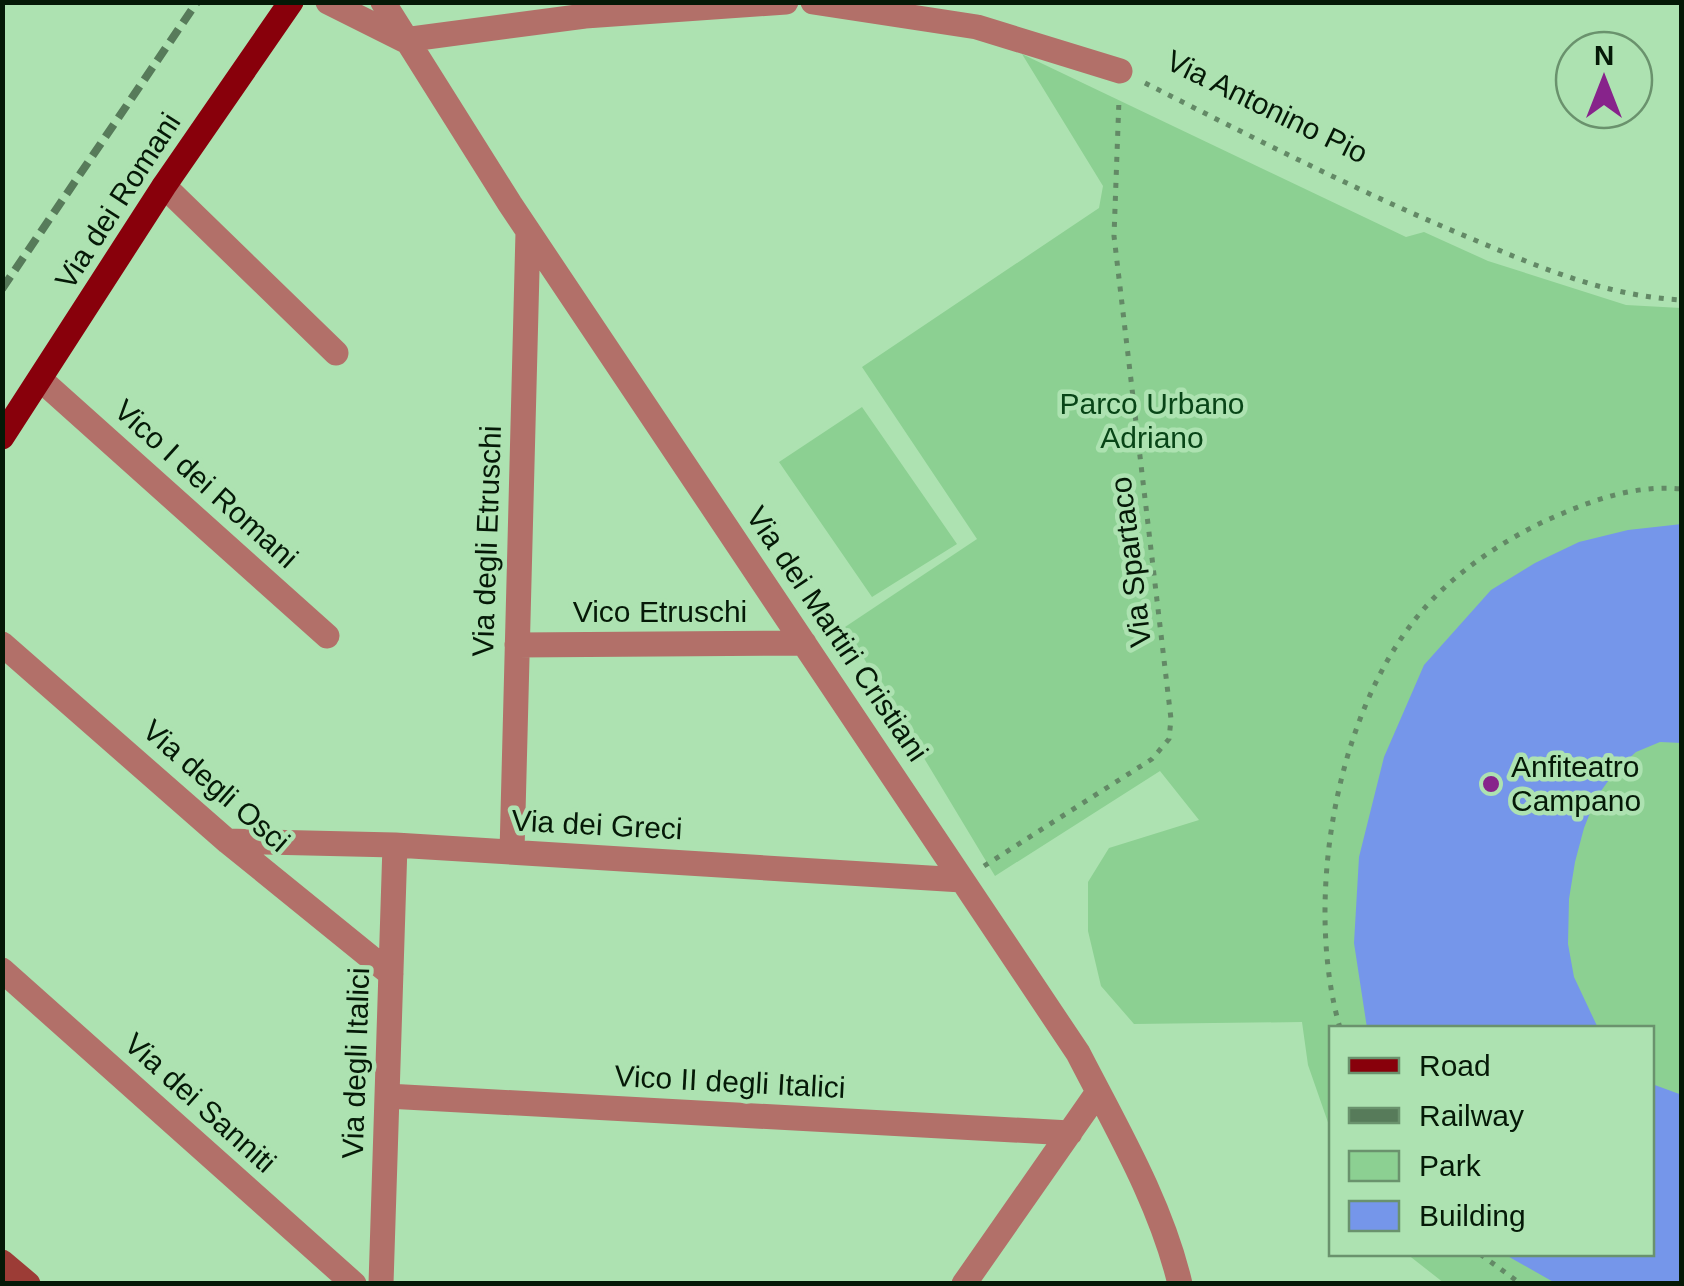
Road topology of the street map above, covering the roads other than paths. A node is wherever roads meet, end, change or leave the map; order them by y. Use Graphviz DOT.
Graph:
graph roads {
  1 [pos="291,2"];
  2 [pos="328,2"];
  3 [pos="384,2"];
  4 [pos="786,2"];
  5 [pos="813,2"];
  6 [pos="404,40"];
  7 [pos="1120,71"];
  8 [pos="164,186"];
  9 [pos="528,232"];
  10 [pos="336,353"];
  11 [pos="41,380"];
  12 [pos="2,436"];
  13 [pos="328,636"];
  14 [pos="804,643"];
  15 [pos="2,644"];
  16 [pos="517,645"];
  17 [pos="227,840"];
  18 [pos="395,845"];
  19 [pos="512,852"];
  20 [pos="962,880"];
  21 [pos="2,970"];
  22 [pos="391,974"];
  23 [pos="1098,1092"];
  24 [pos="387,1096"];
  25 [pos="1070,1133"];
  26 [pos="2,1262"];
  27 [pos="28,1284"];
  28 [pos="354,1284"];
  29 [pos="381,1284"];
  30 [pos="964,1284"];
  31 [pos="1180,1284"];
  1 -- 8 [label="main road, Via dei Romani"];
  2 -- 6 [label="street"];
  3 -- 6 [label="street, Via dei Martiri Cristiani"];
  4 -- 6 [label="street"];
  5 -- 7 [label="street, Via Antonino Pio"];
  6 -- 9 [label="street, Via dei Martiri Cristiani"];
  8 -- 10 [label="street"];
  8 -- 11 [label="main road, Via dei Romani"];
  9 -- 14 [label="street, Via dei Martiri Cristiani"];
  9 -- 16 [label="street, Via degli Etruschi"];
  11 -- 12 [label="main road, Via dei Romani"];
  11 -- 13 [label="street, Vico I dei Romani"];
  14 -- 16 [label="street, Vico Etruschi"];
  14 -- 20 [label="street, Via dei Martiri Cristiani"];
  15 -- 17 [label="street, Via degli Osci"];
  16 -- 19 [label="street, Via degli Etruschi"];
  17 -- 18 [label="street, Via dei Greci"];
  17 -- 22 [label="street, Via degli Osci"];
  18 -- 19 [label="street, Via dei Greci"];
  18 -- 22 [label="street, Via degli Italici"];
  19 -- 20 [label="street, Via dei Greci"];
  20 -- 23 [label="street, Via dei Martiri Cristiani"];
  21 -- 28 [label="street, Via dei Sanniti"];
  22 -- 24 [label="street, Via degli Italici"];
  23 -- 25 [label="street"];
  23 -- 31 [label="street, Via dei Martiri Cristiani"];
  24 -- 25 [label="street, Vico II degli Italici"];
  24 -- 29 [label="street, Via degli Italici"];
  25 -- 30 [label="street"];
  26 -- 27 [label="main road"];
}
